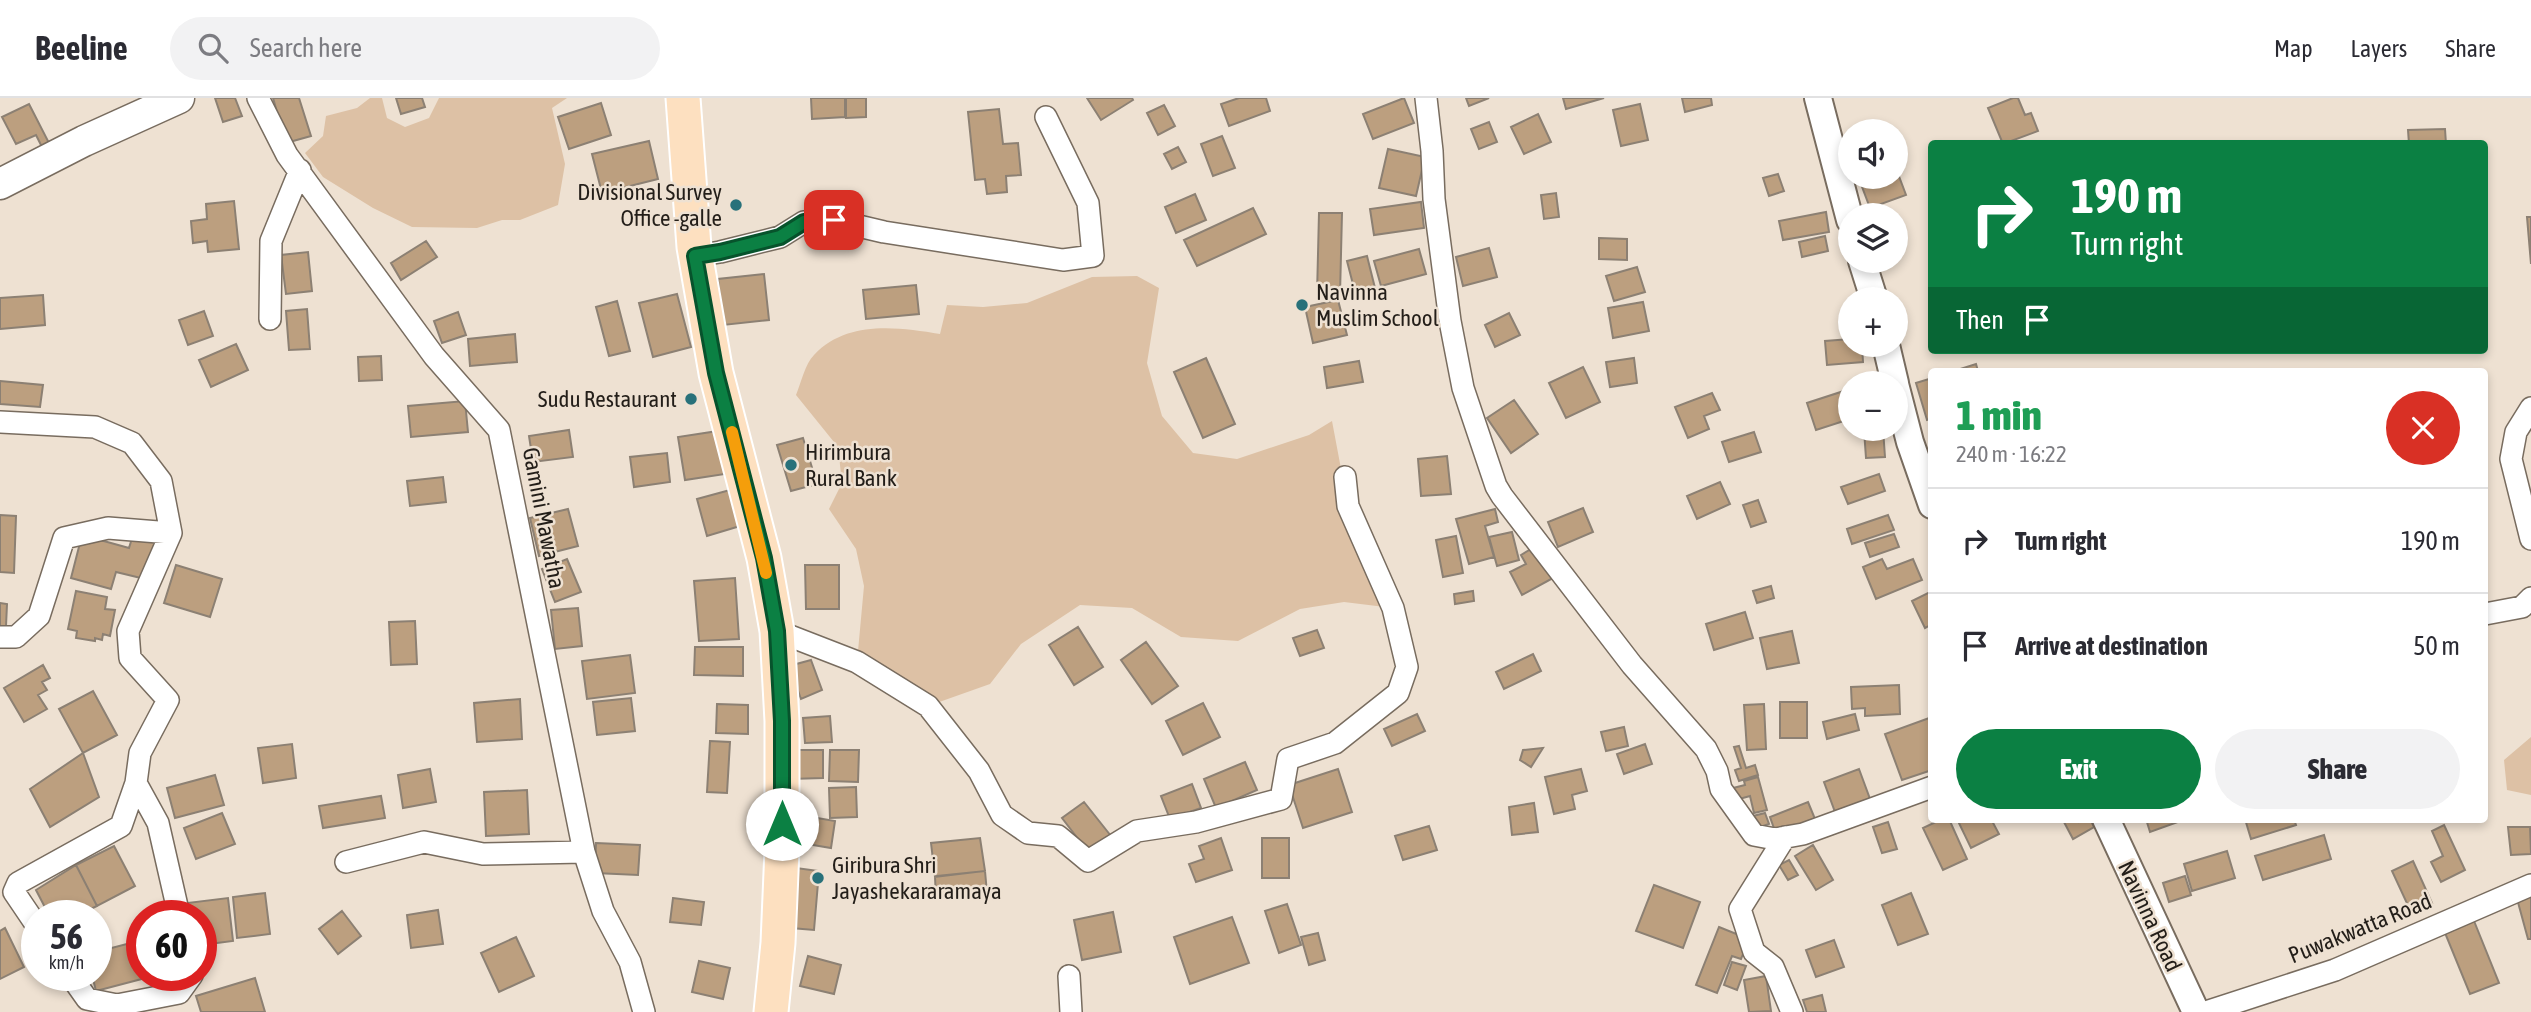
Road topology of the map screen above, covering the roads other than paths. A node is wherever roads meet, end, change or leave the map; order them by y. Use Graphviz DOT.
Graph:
graph roads {
  1 [pos="258,98"];
  2 [pos="682,98"];
  3 [pos="1426,98"];
  4 [pos="1818,98"];
  5 [pos="175,99"];
  6 [pos="1046,117"];
  7 [pos="300,170"];
  8 [pos="0,184"];
  9 [pos="1846,203"];
  10 [pos="695,256"];
  11 [pos="270,319"];
  12 [pos="2531,408"];
  13 [pos="0,422"];
  14 [pos="1908,434"];
  15 [pos="1345,478"];
  16 [pos="1928,494"];
  17 [pos="171,533"];
  18 [pos="2531,539"];
  19 [pos="2531,598"];
  20 [pos="2488,613"];
  21 [pos="777,631"];
  22 [pos="0,637"];
  23 [pos="136,783"];
  24 [pos="1928,788"];
  25 [pos="2108,823"];
  26 [pos="1785,837"];
  27 [pos="584,852"];
  28 [pos="346,862"];
  29 [pos="2531,885"];
  30 [pos="176,900"];
  31 [pos="21,902"];
  32 [pos="1069,976"];
  33 [pos="81,991"];
  34 [pos="180,991"];
  35 [pos="644,1012"];
  36 [pos="771,1012"];
  37 [pos="1071,1012"];
  38 [pos="1792,1012"];
  39 [pos="2196,1012"];
  40 [pos="2206,1012"];
  1 -- 7 [label="street, Gamini Mawatha"];
  2 -- 10 [label="main road"];
  3 -- 26 [label="street"];
  4 -- 9 [label="street"];
  5 -- 8 [label="main road"];
  6 -- 10 [label="street"];
  7 -- 11 [label="street"];
  7 -- 27 [label="street, Gamini Mawatha"];
  10 -- 21 [label="main road"];
  12 -- 18 [label="street"];
  13 -- 17 [label="street"];
  14 -- 16 [label="street"];
  15 -- 21 [label="street"];
  17 -- 22 [label="street"];
  17 -- 23 [label="street"];
  19 -- 20 [label="street"];
  21 -- 36 [label="main road"];
  23 -- 30 [label="street"];
  23 -- 31 [label="street"];
  24 -- 26 [label="street"];
  25 -- 39 [label="street, Navinna Road"];
  26 -- 38 [label="street"];
  27 -- 28 [label="street"];
  27 -- 35 [label="street, Gamini Mawatha"];
  29 -- 40 [label="street, Puwakwatta Road"];
  32 -- 37 [label="street"];
  33 -- 34 [label="street"];
}
